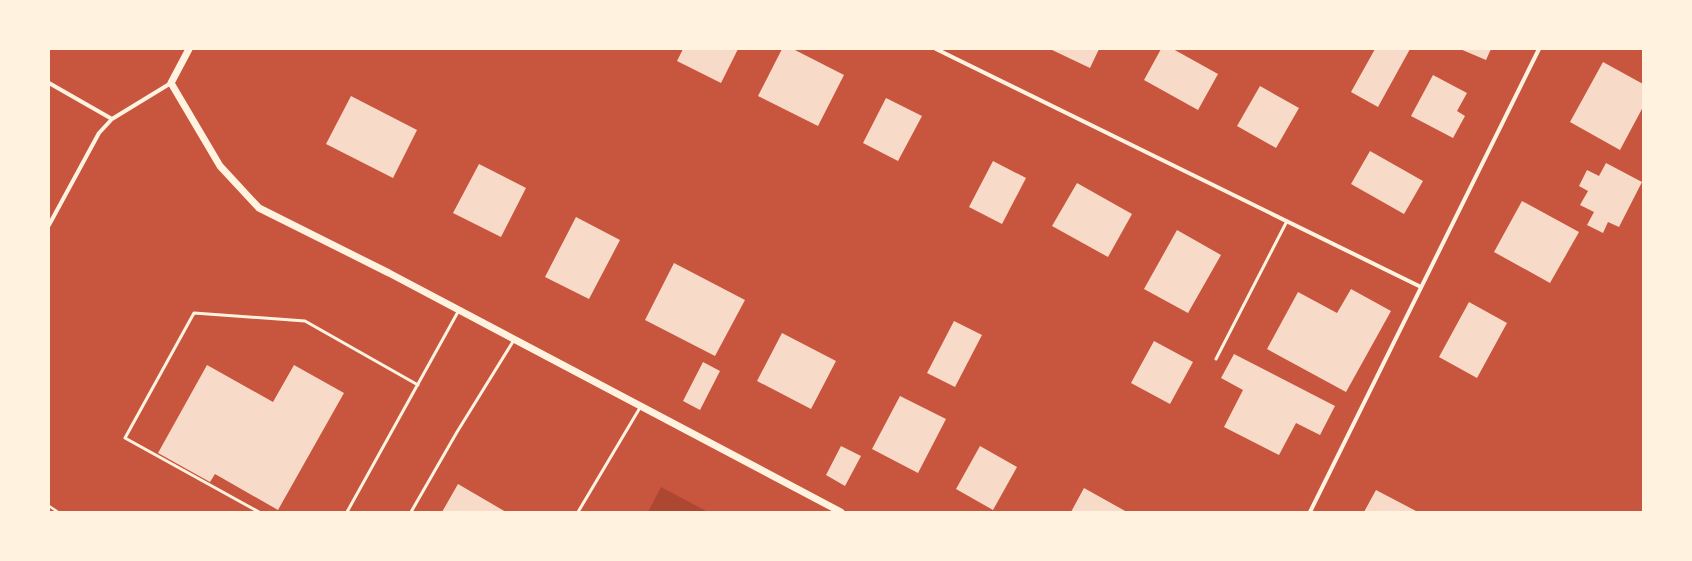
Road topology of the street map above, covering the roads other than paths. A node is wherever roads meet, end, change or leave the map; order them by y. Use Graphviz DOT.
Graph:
graph roads {
  1 [pos="189,49"];
  2 [pos="936,49"];
  3 [pos="1539,49"];
  4 [pos="49,83"];
  5 [pos="171,83"];
  6 [pos="112,119"];
  7 [pos="1287,221"];
  8 [pos="49,225"];
  9 [pos="1421,286"];
  10 [pos="459,310"];
  11 [pos="514,339"];
  12 [pos="1216,359"];
  13 [pos="418,385"];
  14 [pos="641,406"];
  15 [pos="260,512"];
  16 [pos="347,512"];
  17 [pos="412,512"];
  18 [pos="578,512"];
  19 [pos="841,512"];
  20 [pos="1310,512"];
  1 -- 5 [label="street"];
  2 -- 7 [label="street"];
  3 -- 9 [label="street"];
  4 -- 6 [label="street"];
  5 -- 6 [label="street"];
  5 -- 10 [label="street"];
  6 -- 8 [label="street"];
  7 -- 9 [label="street"];
  7 -- 12 [label="lane"];
  9 -- 20 [label="street"];
  10 -- 11 [label="street"];
  10 -- 13 [label="lane"];
  11 -- 14 [label="street"];
  11 -- 17 [label="lane"];
  13 -- 15 [label="lane"];
  13 -- 16 [label="lane"];
  14 -- 18 [label="lane"];
  14 -- 19 [label="street"];
}
